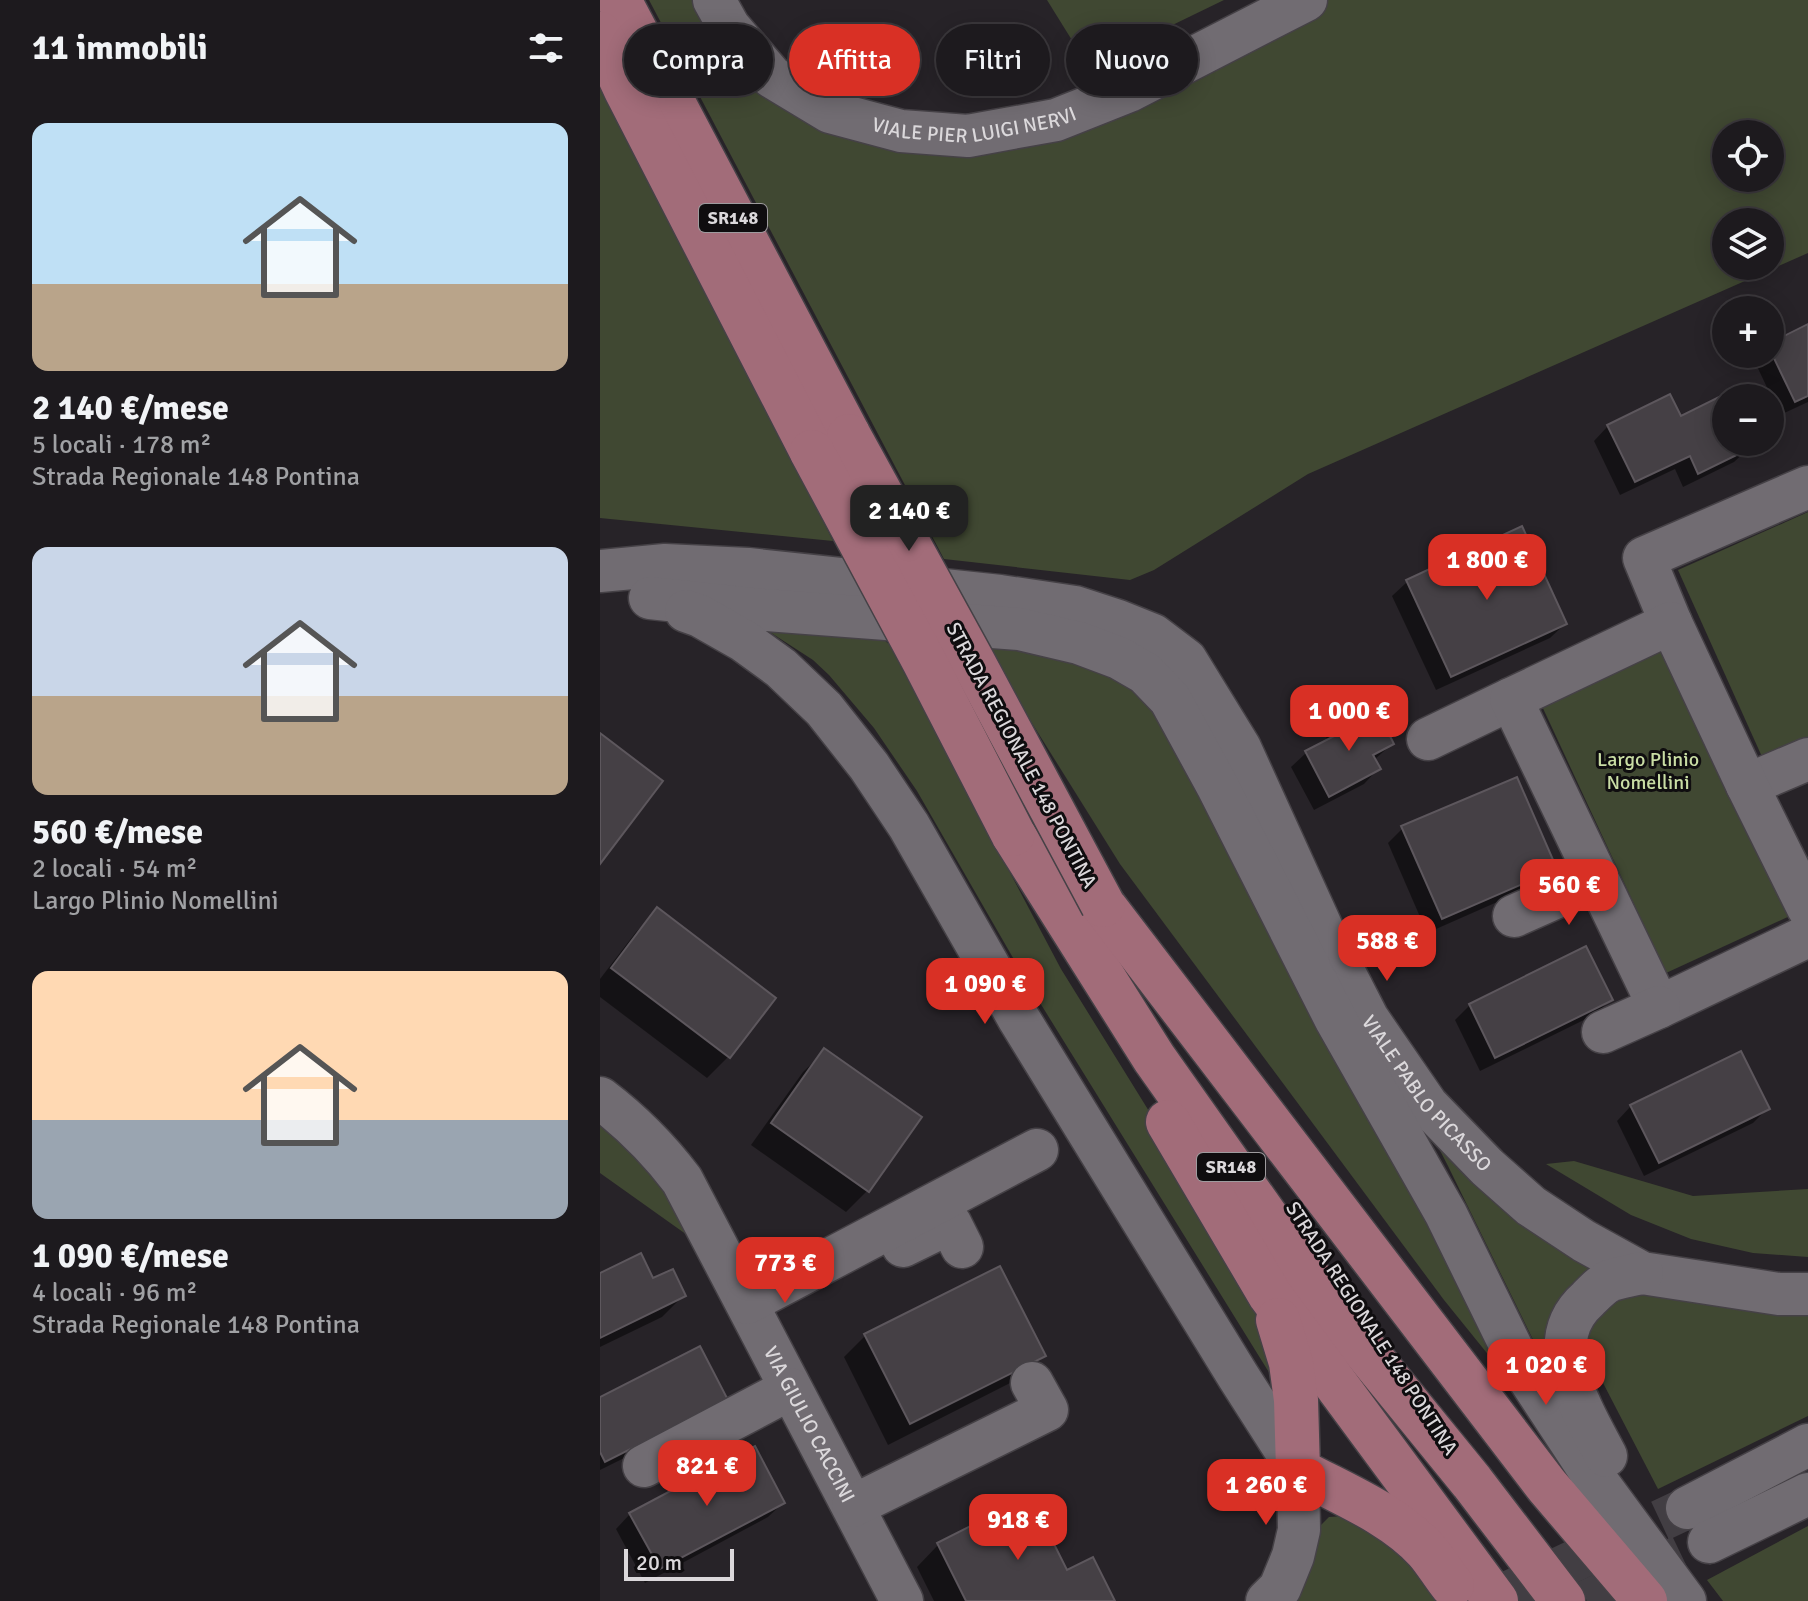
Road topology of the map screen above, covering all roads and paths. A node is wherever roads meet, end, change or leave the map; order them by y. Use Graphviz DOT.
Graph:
graph roads {
  1 [pos="714,0"];
  2 [pos="1306,0"];
  3 [pos="617,14"];
  4 [pos="831,444"];
  5 [pos="1808,487"];
  6 [pos="600,574"];
  7 [pos="650,598"];
  8 [pos="1671,623"];
  9 [pos="1511,699"];
  10 [pos="1428,739"];
  11 [pos="1808,759"];
  12 [pos="1747,785"];
  13 [pos="1013,834"];
  14 [pos="1597,879"];
  15 [pos="1103,905"];
  16 [pos="1808,908"];
  17 [pos="1514,916"];
  18 [pos="1808,936"];
  19 [pos="1659,1007"];
  20 [pos="1603,1032"];
  21 [pos="600,1098"];
  22 [pos="1037,1150"];
  23 [pos="962,1247"];
  24 [pos="1642,1273"];
  25 [pos="1808,1294"];
  26 [pos="1270,1295"];
  27 [pos="751,1312"];
  28 [pos="1032,1383"];
  29 [pos="790,1389"];
  30 [pos="1808,1445"];
  31 [pos="644,1466"];
  32 [pos="1298,1470"];
  33 [pos="1472,1482"];
  34 [pos="1808,1494"];
  35 [pos="853,1506"];
  36 [pos="1687,1508"];
  37 [pos="1709,1542"];
  38 [pos="896,1589"];
  39 [pos="1669,1598"];
  40 [pos="1267,1601"];
  41 [pos="1463,1601"];
  42 [pos="1496,1601"];
  43 [pos="1563,1601"];
  1 -- 2 [label="street, VIALE PIER LUIGI NERVI"];
  3 -- 4 [label="main road, STRADA REGIONALE 148 PONTINA / SR148"];
  4 -- 13 [label="main road, STRADA REGIONALE 148 PONTINA / SR148, bridge"];
  4 -- 15 [label="main road, STRADA REGIONALE 148 PONTINA / SR148, bridge"];
  5 -- 8 [label="street"];
  6 -- 7 [label="street"];
  6 -- 24 [label="street, VIALE PABLO PICASSO"];
  7 -- 32 [label="street"];
  7 -- 39 [label="street"];
  8 -- 9 [label="street"];
  8 -- 12 [label="street"];
  9 -- 10 [label="street"];
  9 -- 14 [label="street"];
  11 -- 12 [label="street"];
  12 -- 16 [label="street"];
  13 -- 26 [label="main road"];
  13 -- 33 [label="main road, STRADA REGIONALE 148 PONTINA / SR148"];
  14 -- 17 [label="street"];
  14 -- 19 [label="street"];
  15 -- 33 [label="main road, STRADA REGIONALE 148 PONTINA / SR148"];
  15 -- 39 [label="main road"];
  18 -- 19 [label="street"];
  19 -- 20 [label="street"];
  21 -- 27 [label="street, VIA GIULIO CACCINI"];
  22 -- 27 [label="street"];
  23 -- 27 [label="street"];
  24 -- 25 [label="street, VIALE PABLO PICASSO"];
  24 -- 39 [label="street"];
  26 -- 32 [label="main road"];
  26 -- 42 [label="main road"];
  27 -- 29 [label="street, VIA GIULIO CACCINI"];
  28 -- 35 [label="street"];
  29 -- 31 [label="street"];
  29 -- 35 [label="street, VIA GIULIO CACCINI"];
  30 -- 36 [label="street"];
  32 -- 40 [label="street"];
  32 -- 41 [label="main road"];
  33 -- 43 [label="main road, STRADA REGIONALE 148 PONTINA / SR148"];
  34 -- 37 [label="street"];
  35 -- 38 [label="street, VIA GIULIO CACCINI"];
}
